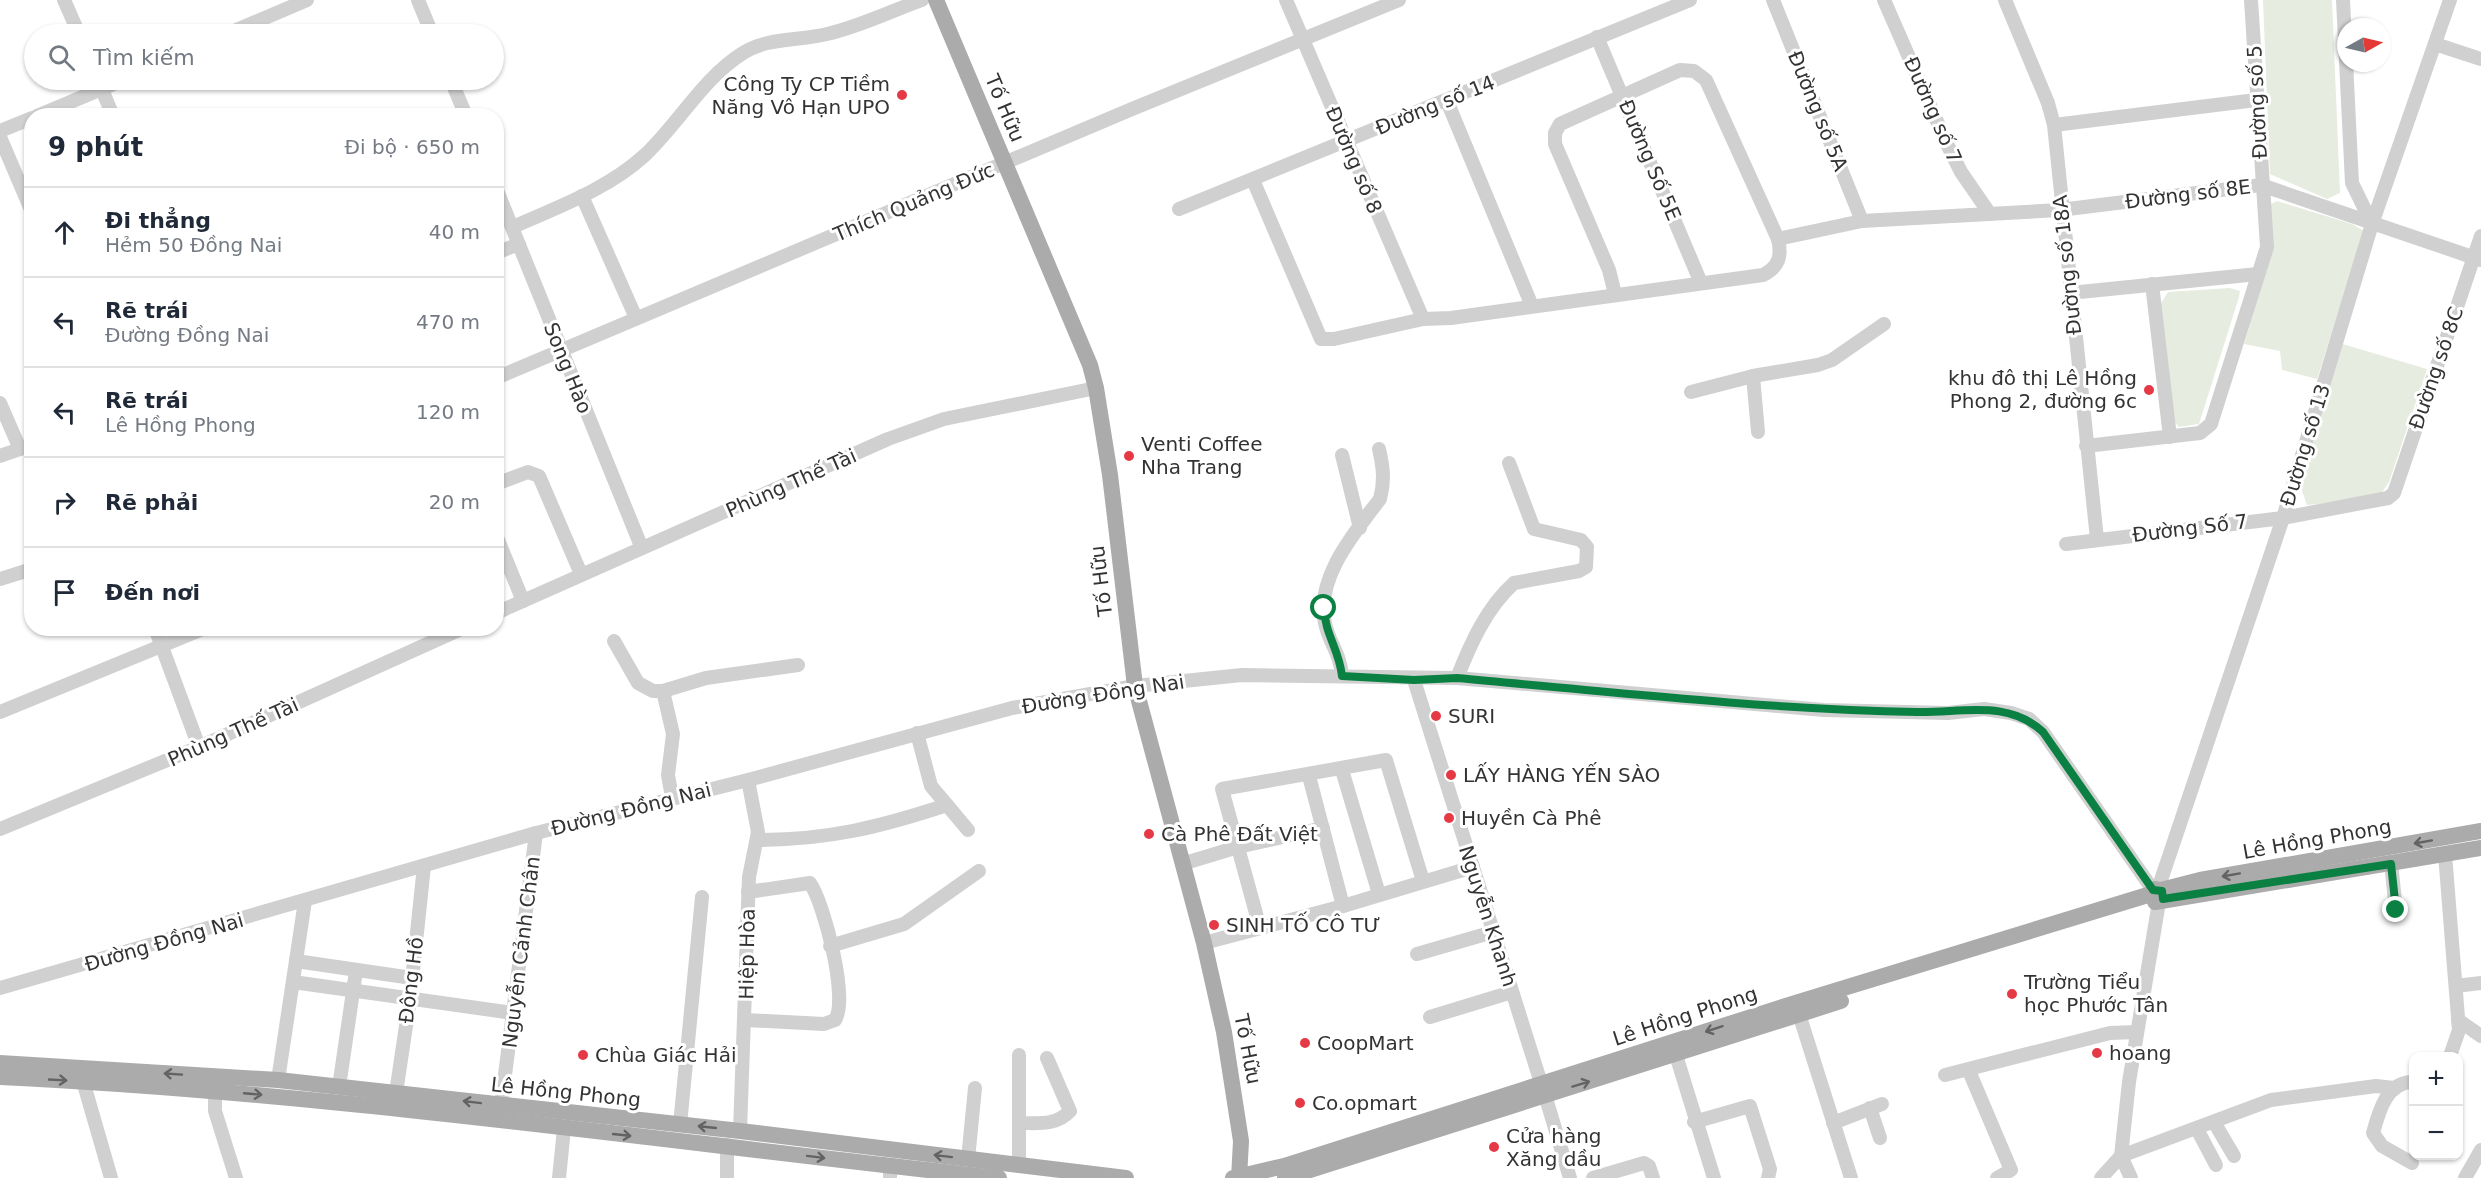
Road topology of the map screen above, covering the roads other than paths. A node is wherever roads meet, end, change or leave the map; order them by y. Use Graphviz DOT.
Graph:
graph roads {
  1 [pos="64,0"];
  2 [pos="307,0"];
  3 [pos="418,0"];
  4 [pos="922,0"];
  5 [pos="936,0"];
  6 [pos="1287,0"];
  7 [pos="1399,0"];
  8 [pos="1690,0"];
  9 [pos="1773,0"];
  10 [pos="1884,0"];
  11 [pos="2005,0"];
  12 [pos="2252,0"];
  13 [pos="2343,0"];
  14 [pos="2450,0"];
  15 [pos="74,24"];
  16 [pos="251,24"];
  17 [pos="428,24"];
  18 [pos="1597,37"];
  19 [pos="1303,40"];
  20 [pos="2435,44"];
  21 [pos="2481,59"];
  22 [pos="88,90"];
  23 [pos="102,90"];
  24 [pos="455,90"];
  25 [pos="1623,96"];
  26 [pos="2256,100"];
  27 [pos="1447,101"];
  28 [pos="53,108"];
  29 [pos="110,108"];
  30 [pos="463,108"];
  31 [pos="24,121"];
  32 [pos="2054,125"];
  33 [pos="0,131"];
  34 [pos="0,137"];
  35 [pos="1346,142"];
  36 [pos="1005,163"];
  37 [pos="1253,180"];
  38 [pos="2261,185"];
  39 [pos="24,193"];
  40 [pos="582,196"];
  41 [pos="504,206"];
  42 [pos="1179,209"];
  43 [pos="2060,210"];
  44 [pos="1990,214"];
  45 [pos="1862,221"];
  46 [pos="2372,224"];
  47 [pos="513,227"];
  48 [pos="2481,236"];
  49 [pos="1778,239"];
  50 [pos="519,244"];
  51 [pos="504,250"];
  52 [pos="2477,259"];
  53 [pos="2258,274"];
  54 [pos="1701,283"];
  55 [pos="2152,284"];
  56 [pos="2070,293"];
  57 [pos="1615,294"];
  58 [pos="1532,306"];
  59 [pos="636,318"];
  60 [pos="1423,319"];
  61 [pos="1884,324"];
  62 [pos="561,351"];
  63 [pos="504,375"];
  64 [pos="1753,376"];
  65 [pos="1096,388"];
  66 [pos="1691,392"];
  67 [pos="0,403"];
  68 [pos="1758,432"];
  69 [pos="2170,437"];
  70 [pos="24,444"];
  71 [pos="2086,446"];
  72 [pos="24,448"];
  73 [pos="1379,449"];
  74 [pos="1342,455"];
  75 [pos="0,456"];
  76 [pos="1509,463"];
  77 [pos="504,481"];
  78 [pos="2388,498"];
  79 [pos="2283,518"];
  80 [pos="1360,528"];
  81 [pos="2097,539"];
  82 [pos="2066,544"];
  83 [pos="641,546"];
  84 [pos="504,555"];
  85 [pos="24,572"];
  86 [pos="581,574"];
  87 [pos="0,579"];
  88 [pos="523,601"];
  89 [pos="504,609"];
  90 [pos="158,636"];
  91 [pos="187,636"];
  92 [pos="445,636"];
  93 [pos="614,640"];
  94 [pos="162,647"];
  95 [pos="798,665"];
  96 [pos="1342,676"];
  97 [pos="1457,678"];
  98 [pos="1414,680"];
  99 [pos="1135,686"];
  100 [pos="663,691"];
  101 [pos="0,712"];
  102 [pos="917,733"];
  103 [pos="199,747"];
  104 [pos="1342,770"];
  105 [pos="1309,776"];
  106 [pos="748,780"];
  107 [pos="672,797"];
  108 [pos="947,806"];
  109 [pos="1323,828"];
  110 [pos="0,829"];
  111 [pos="968,830"];
  112 [pos="2481,831"];
  113 [pos="536,833"];
  114 [pos="757,840"];
  115 [pos="1238,847"];
  116 [pos="2481,848"];
  117 [pos="2445,854"];
  118 [pos="1182,864"];
  119 [pos="2391,864"];
  120 [pos="424,866"];
  121 [pos="1473,867"];
  122 [pos="979,871"];
  123 [pos="1423,881"];
  124 [pos="748,892"];
  125 [pos="1379,894"];
  126 [pos="2157,895"];
  127 [pos="702,897"];
  128 [pos="305,901"];
  129 [pos="1343,906"];
  130 [pos="2396,910"];
  131 [pos="1260,928"];
  132 [pos="1493,932"];
  133 [pos="1204,943"];
  134 [pos="830,946"];
  135 [pos="1417,954"];
  136 [pos="296,961"];
  137 [pos="356,971"];
  138 [pos="412,978"];
  139 [pos="293,982"];
  140 [pos="2481,983"];
  141 [pos="2456,986"];
  142 [pos="0,988"];
  143 [pos="1512,992"];
  144 [pos="353,993"];
  145 [pos="410,999"];
  146 [pos="1797,1008"];
  147 [pos="513,1013"];
  148 [pos="1430,1017"];
  149 [pos="746,1020"];
  150 [pos="2458,1020"];
  151 [pos="2137,1032"];
  152 [pos="2481,1036"];
  153 [pos="2451,1052"];
  154 [pos="1019,1055"];
  155 [pos="1676,1055"];
  156 [pos="1047,1058"];
  157 [pos="0,1062"];
  158 [pos="1969,1071"];
  159 [pos="1945,1075"];
  160 [pos="0,1077"];
  161 [pos="278,1080"];
  162 [pos="83,1081"];
  163 [pos="2409,1082"];
  164 [pos="215,1084"];
  165 [pos="339,1087"];
  166 [pos="2394,1088"];
  167 [pos="975,1089"];
  168 [pos="1543,1089"];
  169 [pos="396,1093"];
  170 [pos="507,1112"];
  171 [pos="565,1121"];
  172 [pos="1019,1122"];
  173 [pos="1694,1122"];
  174 [pos="1833,1122"];
  175 [pos="2214,1122"];
  176 [pos="680,1125"];
  177 [pos="2197,1129"];
  178 [pos="740,1131"];
  179 [pos="1880,1138"];
  180 [pos="727,1145"];
  181 [pos="2481,1150"];
  182 [pos="2121,1156"];
  183 [pos="2234,1156"];
  184 [pos="968,1159"];
  185 [pos="2412,1163"];
  186 [pos="1019,1165"];
  187 [pos="2216,1165"];
  188 [pos="890,1172"];
  189 [pos="946,1175"];
  190 [pos="1237,1177"];
  191 [pos="111,1178"];
  192 [pos="236,1178"];
  193 [pos="559,1178"];
  194 [pos="727,1178"];
  195 [pos="992,1178"];
  196 [pos="1126,1178"];
  197 [pos="1285,1178"];
  198 [pos="1570,1178"];
  199 [pos="1593,1178"];
  200 [pos="1653,1178"];
  201 [pos="1714,1178"];
  202 [pos="1767,1178"];
  203 [pos="1851,1178"];
  204 [pos="1997,1178"];
  205 [pos="2101,1178"];
  206 [pos="2131,1178"];
  207 [pos="2465,1178"];
  1 -- 15 [label="street"];
  2 -- 16 [label="street"];
  3 -- 17 [label="street"];
  4 -- 40 [label="street"];
  5 -- 36 [label="main road, Tố Hữu"];
  6 -- 19 [label="street, Đường số 8"];
  7 -- 19 [label="street, Thích Quảng Đức"];
  8 -- 18 [label="street, Đường số 14"];
  9 -- 45 [label="street, Đường số 5A"];
  10 -- 44 [label="street, Đường số 7"];
  11 -- 32 [label="street, Đường số 18A"];
  12 -- 26 [label="street, Đường số 5"];
  13 -- 46 [label="street"];
  14 -- 20 [label="street, Đường số 13"];
  18 -- 25 [label="street, Đường Số 5E"];
  18 -- 27 [label="street, Đường số 14"];
  19 -- 35 [label="street, Đường số 8"];
  19 -- 36 [label="street, Thích Quảng Đức"];
  20 -- 21 [label="street"];
  20 -- 46 [label="street, Đường số 13"];
  22 -- 28 [label="street"];
  23 -- 29 [label="street"];
  24 -- 30 [label="street"];
  25 -- 49 [label="street"];
  25 -- 54 [label="street, Đường Số 5E"];
  25 -- 57 [label="street"];
  26 -- 32 [label="street"];
  26 -- 38 [label="street, Đường số 5"];
  27 -- 35 [label="street, Đường số 14"];
  27 -- 58 [label="street"];
  31 -- 33 [label="street"];
  32 -- 43 [label="street, Đường số 18A"];
  34 -- 39 [label="street"];
  35 -- 37 [label="street, Đường số 14"];
  35 -- 60 [label="street, Đường số 8"];
  36 -- 59 [label="street, Thích Quảng Đức"];
  36 -- 65 [label="main road, Tố Hữu"];
  37 -- 42 [label="street, Đường số 14"];
  37 -- 60 [label="street"];
  38 -- 43 [label="street, Đường số 8E"];
  38 -- 46 [label="street, Đường số 8E"];
  38 -- 53 [label="street, Đường số 5"];
  40 -- 47 [label="street"];
  40 -- 59 [label="street"];
  41 -- 47 [label="street, Song Hào"];
  43 -- 44 [label="street, Đường số 8E"];
  43 -- 56 [label="street, Đường số 18A"];
  44 -- 45 [label="street, Đường số 8E"];
  45 -- 49 [label="street, Đường số 8E"];
  46 -- 52 [label="street, Đường số 8E"];
  46 -- 79 [label="street, Đường số 13"];
  47 -- 50 [label="street, Song Hào"];
  48 -- 52 [label="street, Đường số 8C"];
  49 -- 54 [label="street"];
  50 -- 51 [label="street"];
  50 -- 62 [label="street, Song Hào"];
  52 -- 78 [label="street, Đường số 8C"];
  53 -- 55 [label="street"];
  53 -- 69 [label="street, Đường số 5"];
  54 -- 57 [label="street"];
  55 -- 56 [label="street"];
  55 -- 69 [label="street"];
  56 -- 71 [label="street, Đường số 18A"];
  57 -- 58 [label="street"];
  58 -- 60 [label="street"];
  59 -- 62 [label="street, Thích Quảng Đức"];
  61 -- 64 [label="street"];
  62 -- 63 [label="street, Thích Quảng Đức"];
  62 -- 83 [label="street, Song Hào"];
  64 -- 66 [label="street"];
  64 -- 68 [label="street"];
  65 -- 83 [label="street, Phùng Thế Tài"];
  65 -- 99 [label="main road, Tố Hữu"];
  67 -- 70 [label="street"];
  69 -- 71 [label="street"];
  71 -- 81 [label="street, Đường số 18A"];
  72 -- 75 [label="street"];
  73 -- 80 [label="street"];
  74 -- 80 [label="street"];
  76 -- 97 [label="street"];
  77 -- 86 [label="street"];
  78 -- 79 [label="street, Đường Số 7"];
  79 -- 81 [label="street, Đường Số 7"];
  79 -- 126 [label="street, Đường số 13"];
  80 -- 96 [label="street"];
  81 -- 82 [label="street, Đường Số 7"];
  83 -- 86 [label="street, Phùng Thế Tài"];
  84 -- 88 [label="street"];
  85 -- 87 [label="street"];
  86 -- 88 [label="street, Phùng Thế Tài"];
  88 -- 89 [label="street, Phùng Thế Tài"];
  90 -- 94 [label="street"];
  91 -- 94 [label="street"];
  92 -- 103 [label="street, Phùng Thế Tài"];
  93 -- 100 [label="street"];
  94 -- 101 [label="street"];
  94 -- 103 [label="street"];
  95 -- 100 [label="street"];
  96 -- 98 [label="street, Đường Đồng Nai"];
  96 -- 99 [label="street, Đường Đồng Nai"];
  97 -- 98 [label="street, Đường Đồng Nai"];
  97 -- 126 [label="street, Đường Đồng Nai"];
  98 -- 121 [label="street, Nguyễn Khanh"];
  99 -- 102 [label="street, Đường Đồng Nai"];
  99 -- 118 [label="main road, Tố Hữu"];
  100 -- 107 [label="street"];
  102 -- 106 [label="street, Đường Đồng Nai"];
  102 -- 108 [label="street"];
  103 -- 110 [label="street, Phùng Thế Tài"];
  104 -- 105 [label="street"];
  104 -- 123 [label="street"];
  104 -- 125 [label="street"];
  105 -- 109 [label="street"];
  105 -- 115 [label="street"];
  106 -- 107 [label="street, Đường Đồng Nai"];
  106 -- 114 [label="street, Hiệp Hòa"];
  107 -- 113 [label="street, Đường Đồng Nai"];
  108 -- 111 [label="street"];
  108 -- 114 [label="street"];
  109 -- 115 [label="street"];
  109 -- 129 [label="street"];
  112 -- 126 [label="main road, Lê Hồng Phong, one-way"];
  113 -- 120 [label="street, Đường Đồng Nai"];
  113 -- 147 [label="street, Nguyễn Cảnh Chân"];
  114 -- 124 [label="street, Hiệp Hòa"];
  115 -- 118 [label="street"];
  115 -- 131 [label="street"];
  116 -- 117 [label="main road, Lê Hồng Phong"];
  117 -- 119 [label="main road, Lê Hồng Phong"];
  117 -- 141 [label="street"];
  118 -- 133 [label="main road, Tố Hữu"];
  119 -- 126 [label="main road, Lê Hồng Phong"];
  119 -- 130 [label="street"];
  120 -- 128 [label="street, Đường Đồng Nai"];
  120 -- 138 [label="street, Đông Hồ"];
  121 -- 123 [label="street"];
  121 -- 132 [label="street, Nguyễn Khanh"];
  122 -- 134 [label="street"];
  123 -- 125 [label="street"];
  124 -- 134 [label="street"];
  124 -- 149 [label="street, Hiệp Hòa"];
  125 -- 129 [label="street"];
  126 -- 146 [label="main road, Lê Hồng Phong"];
  126 -- 151 [label="street, Đường số 13"];
  127 -- 176 [label="street"];
  128 -- 136 [label="street"];
  128 -- 142 [label="street, Đường Đồng Nai"];
  129 -- 131 [label="street"];
  131 -- 133 [label="street"];
  132 -- 135 [label="street"];
  132 -- 143 [label="street, Nguyễn Khanh"];
  133 -- 190 [label="main road, Tố Hữu"];
  134 -- 149 [label="street"];
  136 -- 137 [label="street"];
  136 -- 139 [label="street"];
  137 -- 138 [label="street"];
  137 -- 144 [label="street"];
  138 -- 145 [label="street, Đông Hồ"];
  139 -- 144 [label="street"];
  139 -- 161 [label="street"];
  140 -- 141 [label="street"];
  141 -- 150 [label="street"];
  143 -- 148 [label="street"];
  143 -- 168 [label="street, Nguyễn Khanh"];
  144 -- 145 [label="street"];
  144 -- 165 [label="street"];
  145 -- 147 [label="street"];
  145 -- 169 [label="street, Đông Hồ"];
  146 -- 155 [label="main road, Lê Hồng Phong"];
  146 -- 168 [label="main road, Lê Hồng Phong, one-way"];
  146 -- 174 [label="street"];
  147 -- 170 [label="street, Nguyễn Cảnh Chân"];
  149 -- 178 [label="street, Hiệp Hòa"];
  150 -- 152 [label="street"];
  150 -- 153 [label="street"];
  151 -- 158 [label="street"];
  151 -- 182 [label="street, Đường số 13"];
  154 -- 172 [label="street"];
  168 -- 155 [label="main road, Lê Hồng Phong, one-way"];
  155 -- 173 [label="street"];
  156 -- 172 [label="street"];
  164 -- 157 [label="main road, Lê Hồng Phong, one-way"];
  158 -- 159 [label="street"];
  158 -- 204 [label="street"];
  160 -- 162 [label="main road, Lê Hồng Phong, one-way"];
  161 -- 164 [label="main road, Lê Hồng Phong"];
  161 -- 165 [label="main road, Lê Hồng Phong"];
  162 -- 164 [label="main road, Lê Hồng Phong"];
  162 -- 191 [label="street"];
  163 -- 166 [label="street"];
  164 -- 170 [label="main road, Lê Hồng Phong, one-way"];
  164 -- 192 [label="street"];
  165 -- 169 [label="main road, Lê Hồng Phong"];
  166 -- 175 [label="street"];
  166 -- 185 [label="street"];
  167 -- 184 [label="street"];
  168 -- 190 [label="main road, Lê Hồng Phong"];
  168 -- 197 [label="main road, Lê Hồng Phong"];
  168 -- 198 [label="street, Nguyễn Khanh"];
  170 -- 169 [label="main road, Lê Hồng Phong, one-way"];
  170 -- 171 [label="main road, Lê Hồng Phong"];
  171 -- 176 [label="main road, Lê Hồng Phong"];
  171 -- 180 [label="main road, Lê Hồng Phong, one-way"];
  171 -- 193 [label="street"];
  172 -- 186 [label="street"];
  173 -- 201 [label="street"];
  173 -- 202 [label="street"];
  174 -- 179 [label="street"];
  174 -- 203 [label="street"];
  175 -- 177 [label="street"];
  175 -- 183 [label="street"];
  178 -- 176 [label="main road, Lê Hồng Phong, one-way"];
  177 -- 182 [label="street"];
  177 -- 187 [label="street"];
  184 -- 178 [label="main road, Lê Hồng Phong, one-way"];
  180 -- 188 [label="main road, Lê Hồng Phong, one-way"];
  180 -- 194 [label="street"];
  181 -- 207 [label="street"];
  182 -- 205 [label="street"];
  182 -- 206 [label="street"];
  184 -- 186 [label="main road, Lê Hồng Phong"];
  186 -- 196 [label="main road, Lê Hồng Phong"];
  188 -- 189 [label="main road, Lê Hồng Phong"];
  189 -- 195 [label="main road, Lê Hồng Phong"];
  199 -- 200 [label="street"];
}
